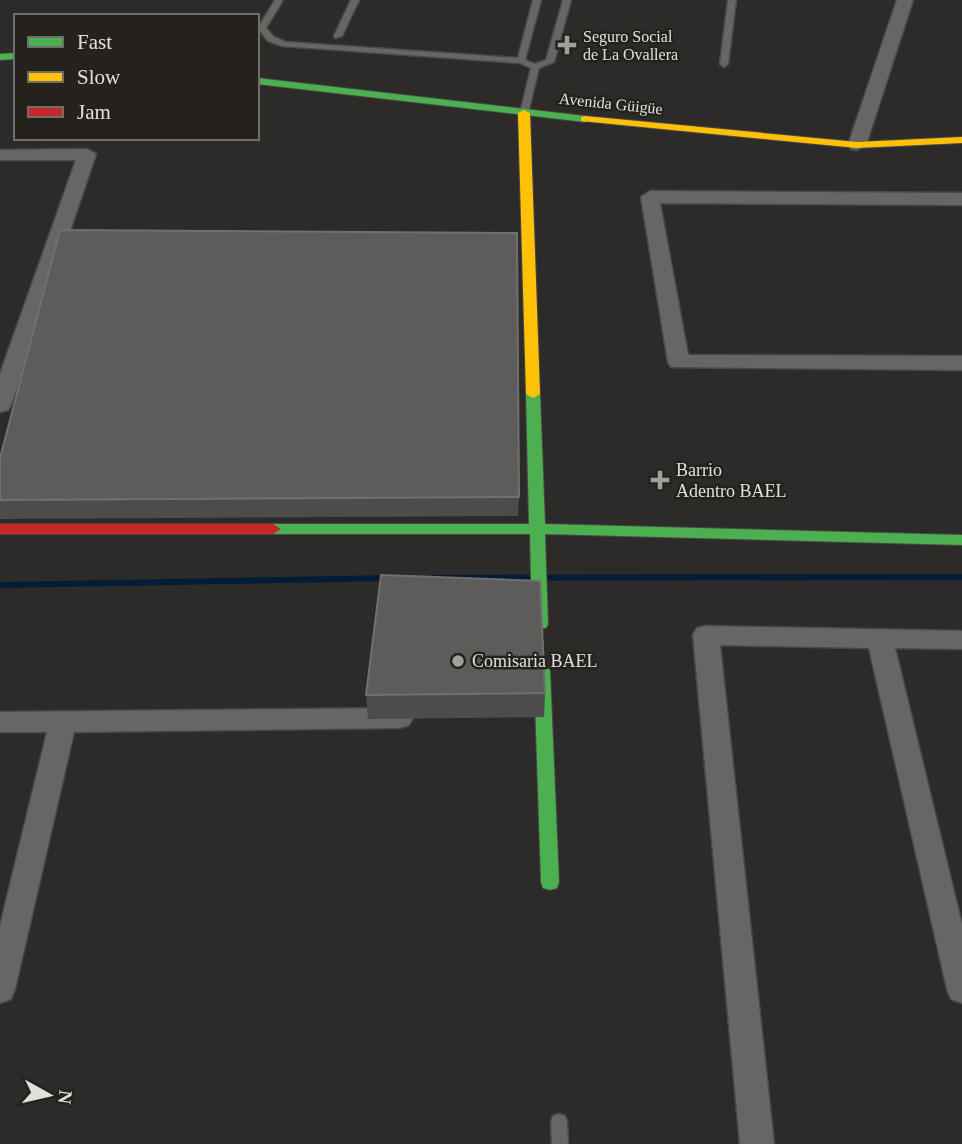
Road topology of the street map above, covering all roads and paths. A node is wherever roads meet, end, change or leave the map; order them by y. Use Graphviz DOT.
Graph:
graph roads {
  1 [pos="279,0"];
  2 [pos="355,0"];
  3 [pos="537,0"];
  4 [pos="567,0"];
  5 [pos="732,0"];
  6 [pos="905,0"];
  7 [pos="338,36"];
  8 [pos="521,61"];
  9 [pos="724,65"];
  10 [pos="535,67"];
  11 [pos="259,81"];
  12 [pos="524,113"];
  13 [pos="962,140"];
  14 [pos="857,145"];
  15 [pos="0,155"];
  16 [pos="962,199"];
  17 [pos="962,363"];
  18 [pos="4,380"];
  19 [pos="0,405"];
  20 [pos="0,529"];
  21 [pos="539,529"];
  22 [pos="962,540"];
  23 [pos="880,638"];
  24 [pos="962,640"];
  25 [pos="517,717"];
  26 [pos="544,717"];
  27 [pos="422,718"];
  28 [pos="0,722"];
  29 [pos="63,722"];
  30 [pos="550,882"];
  31 [pos="0,989"];
  32 [pos="962,989"];
  33 [pos="559,1122"];
  34 [pos="560,1144"];
  35 [pos="757,1144"];
  1 -- 8 [label="lane"];
  2 -- 7 [label="lane"];
  3 -- 8 [label="lane"];
  4 -- 10 [label="lane"];
  5 -- 9 [label="lane"];
  6 -- 14 [label="street"];
  8 -- 10 [label="lane"];
  10 -- 12 [label="lane"];
  11 -- 12 [label="street, Avenida Güigüe"];
  12 -- 14 [label="street, Avenida Güigüe"];
  12 -- 21 [label="street"];
  13 -- 14 [label="street, Avenida Güigüe"];
  15 -- 18 [label="street"];
  16 -- 17 [label="street"];
  18 -- 19 [label="street"];
  20 -- 21 [label="street"];
  21 -- 22 [label="street"];
  21 -- 26 [label="street"];
  23 -- 24 [label="street"];
  23 -- 32 [label="street"];
  23 -- 35 [label="street"];
  25 -- 26 [label="street"];
  26 -- 30 [label="street"];
  27 -- 29 [label="street"];
  28 -- 29 [label="street"];
  29 -- 31 [label="street"];
  33 -- 34 [label="lane"];
}
